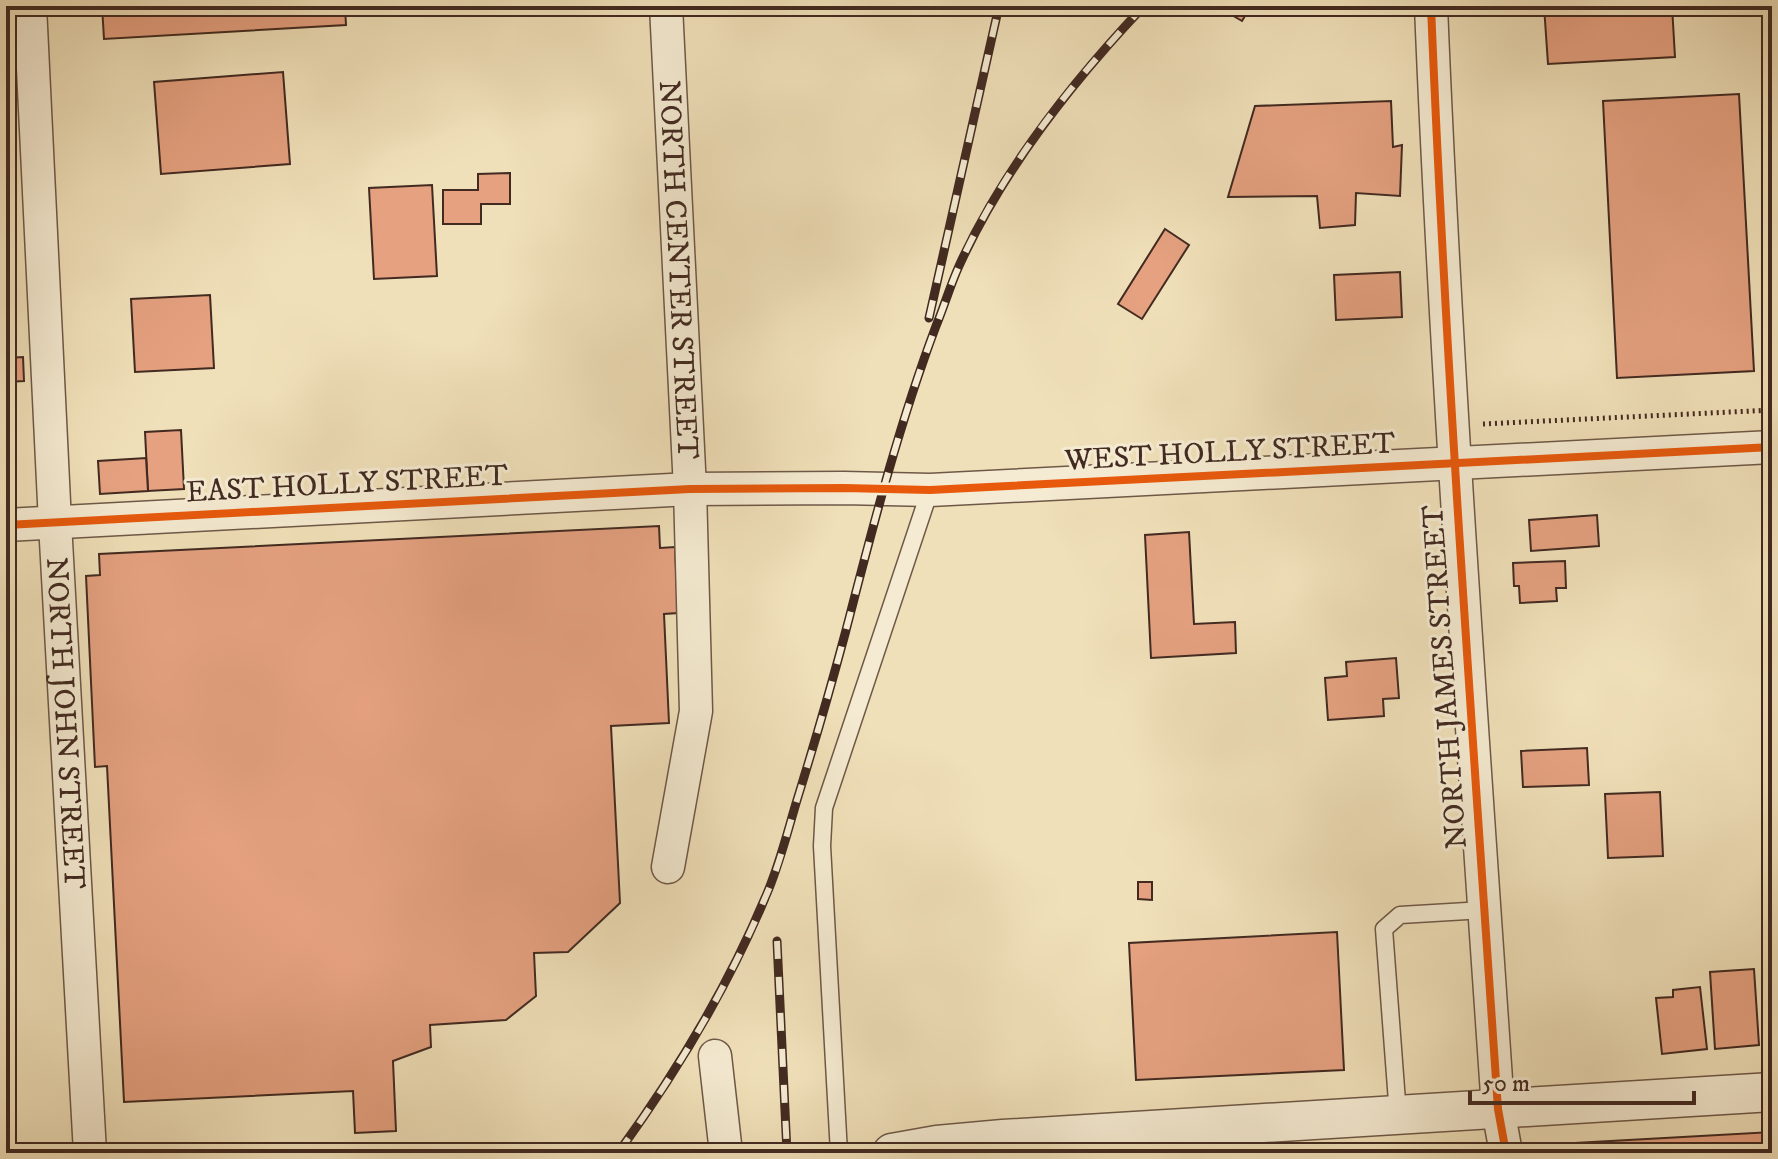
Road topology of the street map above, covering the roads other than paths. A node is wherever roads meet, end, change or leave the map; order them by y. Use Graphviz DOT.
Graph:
graph roads {
  1 [pos="30,6"];
  2 [pos="666,6"];
  3 [pos="1431,6"];
  4 [pos="1772,447"];
  5 [pos="1454,462"];
  6 [pos="690,489"];
  7 [pos="930,490"];
  8 [pos="55,523"];
  9 [pos="6,525"];
  10 [pos="668,867"];
  11 [pos="1484,910"];
  12 [pos="715,1056"];
  13 [pos="1772,1092"];
  14 [pos="1498,1109"];
  15 [pos="1398,1115"];
  16 [pos="90,1153"];
  17 [pos="726,1153"];
  18 [pos="839,1153"];
  19 [pos="892,1153"];
  20 [pos="1506,1153"];
  1 -- 8 [label="street, NORTH JOHN STREET"];
  2 -- 6 [label="street, NORTH CENTER STREET"];
  3 -- 5 [label="street, NORTH JAMES STREET"];
  4 -- 5 [label="street, WEST HOLLY STREET"];
  5 -- 7 [label="street, WEST HOLLY STREET"];
  5 -- 11 [label="street, NORTH JAMES STREET"];
  6 -- 7 [label="street, WEST HOLLY STREET"];
  6 -- 8 [label="street, EAST HOLLY STREET"];
  6 -- 10 [label="street, NORTH CENTER STREET"];
  7 -- 18 [label="lane"];
  8 -- 9 [label="street, EAST HOLLY STREET"];
  8 -- 16 [label="street, NORTH JOHN STREET"];
  11 -- 14 [label="street, NORTH JAMES STREET"];
  11 -- 15 [label="lane"];
  12 -- 17 [label="street"];
  13 -- 14 [label="street"];
  14 -- 15 [label="street"];
  14 -- 20 [label="street, NORTH JAMES STREET"];
  15 -- 19 [label="street"];
}
